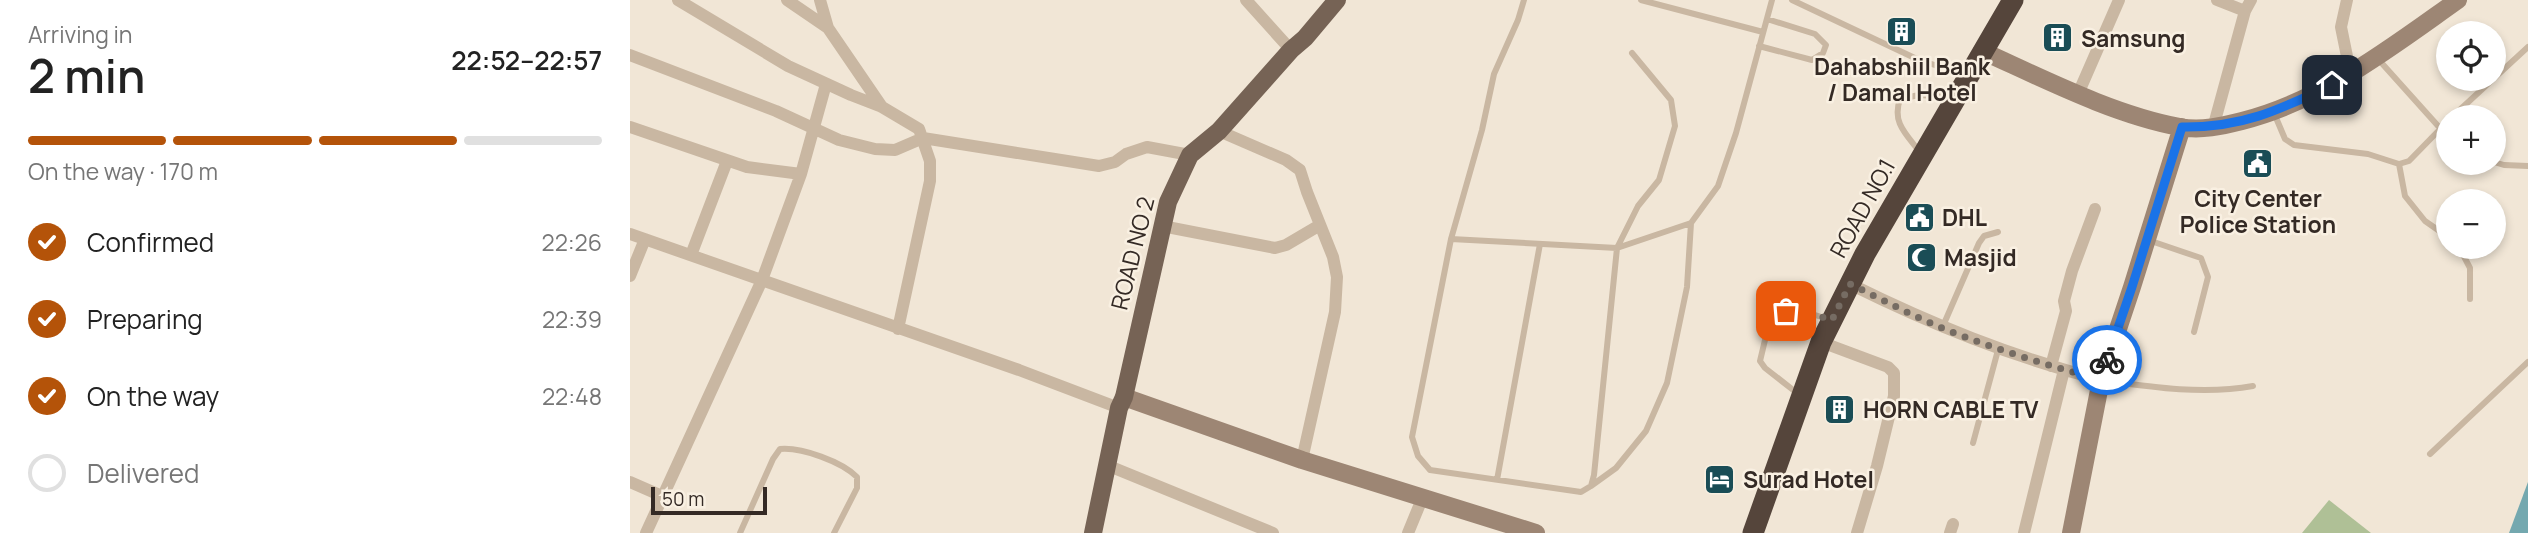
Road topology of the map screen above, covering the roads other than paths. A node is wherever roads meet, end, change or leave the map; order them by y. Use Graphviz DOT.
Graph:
graph roads {
  1 [pos="678,0"];
  2 [pos="787,0"];
  3 [pos="820,0"];
  4 [pos="1246,0"];
  5 [pos="1337,0"];
  6 [pos="1524,0"];
  7 [pos="1641,0"];
  8 [pos="1772,0"];
  9 [pos="1792,0"];
  10 [pos="2013,0"];
  11 [pos="2119,0"];
  12 [pos="2217,0"];
  13 [pos="2347,0"];
  14 [pos="2458,0"];
  15 [pos="2248,6"];
  16 [pos="1767,19"];
  17 [pos="828,28"];
  18 [pos="1763,32"];
  19 [pos="1759,46"];
  20 [pos="2528,47"];
  21 [pos="1292,50"];
  22 [pos="1982,51"];
  23 [pos="1632,53"];
  24 [pos="630,55"];
  25 [pos="2377,58"];
  26 [pos="1968,76"];
  27 [pos="2351,76"];
  28 [pos="826,84"];
  29 [pos="2078,94"];
  30 [pos="1955,97"];
  31 [pos="2465,105"];
  32 [pos="882,107"];
  33 [pos="2274,113"];
  34 [pos="2436,126"];
  35 [pos="630,127"];
  36 [pos="2182,127"];
  37 [pos="2213,128"];
  38 [pos="813,129"];
  39 [pos="1219,131"];
  40 [pos="2436,132"];
  41 [pos="923,138"];
  42 [pos="1190,155"];
  43 [pos="1922,155"];
  44 [pos="727,162"];
  45 [pos="2399,164"];
  46 [pos="2506,165"];
  47 [pos="2528,166"];
  48 [pos="801,174"];
  49 [pos="2095,209"];
  50 [pos="1691,223"];
  51 [pos="1320,225"];
  52 [pos="1161,226"];
  53 [pos="2436,228"];
  54 [pos="1998,232"];
  55 [pos="630,234"];
  56 [pos="645,239"];
  57 [pos="1451,239"];
  58 [pos="2147,240"];
  59 [pos="1540,244"];
  60 [pos="1617,248"];
  61 [pos="691,255"];
  62 [pos="2465,259"];
  63 [pos="630,276"];
  64 [pos="762,279"];
  65 [pos="1850,284"];
  66 [pos="2470,299"];
  67 [pos="1832,320"];
  68 [pos="1942,328"];
  69 [pos="898,329"];
  70 [pos="1770,330"];
  71 [pos="2194,332"];
  72 [pos="1765,340"];
  73 [pos="1821,342"];
  74 [pos="1998,349"];
  75 [pos="2528,362"];
  76 [pos="2057,368"];
  77 [pos="2101,380"];
  78 [pos="2253,386"];
  79 [pos="1802,396"];
  80 [pos="1122,403"];
  81 [pos="1973,443"];
  82 [pos="2430,454"];
  83 [pos="1302,460"];
  84 [pos="1108,466"];
  85 [pos="1497,480"];
  86 [pos="630,482"];
  87 [pos="1591,486"];
  88 [pos="662,495"];
  89 [pos="1422,499"];
  90 [pos="1096,532"];
  91 [pos="646,533"];
  92 [pos="740,533"];
  93 [pos="834,533"];
  94 [pos="1273,533"];
  95 [pos="1408,533"];
  96 [pos="1536,533"];
  97 [pos="1753,533"];
  98 [pos="1857,533"];
  99 [pos="2024,533"];
  100 [pos="2071,533"];
  1 -- 28 [label="street"];
  2 -- 17 [label="street"];
  3 -- 17 [label="street"];
  4 -- 21 [label="street"];
  5 -- 21 [label="main road, ROAD NO 2"];
  6 -- 57 [label="lane"];
  7 -- 18 [label="lane"];
  8 -- 16 [label="lane"];
  9 -- 26 [label="lane"];
  10 -- 22 [label="highway, ROAD NO.1"];
  11 -- 29 [label="street"];
  12 -- 15 [label="street"];
  13 -- 27 [label="street"];
  14 -- 25 [label="street"];
  15 -- 37 [label="street"];
  16 -- 18 [label="lane"];
  16 -- 19 [label="lane"];
  17 -- 32 [label="street"];
  18 -- 19 [label="lane"];
  19 -- 50 [label="lane"];
  20 -- 31 [label="lane"];
  21 -- 39 [label="main road, ROAD NO 2"];
  22 -- 26 [label="highway, ROAD NO.1"];
  22 -- 29 [label="street"];
  23 -- 60 [label="lane"];
  24 -- 38 [label="street"];
  25 -- 27 [label="street"];
  25 -- 34 [label="lane"];
  26 -- 30 [label="highway, ROAD NO.1"];
  27 -- 33 [label="street"];
  28 -- 32 [label="street"];
  28 -- 38 [label="street"];
  29 -- 36 [label="street"];
  30 -- 43 [label="highway, ROAD NO.1"];
  30 -- 43 [label="lane"];
  32 -- 41 [label="street"];
  33 -- 37 [label="street"];
  33 -- 45 [label="lane"];
  35 -- 44 [label="street"];
  36 -- 37 [label="street"];
  36 -- 58 [label="street"];
  38 -- 41 [label="street"];
  38 -- 48 [label="street"];
  39 -- 42 [label="main road, ROAD NO 2"];
  39 -- 51 [label="street"];
  40 -- 45 [label="lane"];
  41 -- 42 [label="street"];
  41 -- 69 [label="street"];
  42 -- 52 [label="main road, ROAD NO 2"];
  43 -- 65 [label="highway, ROAD NO.1"];
  44 -- 48 [label="street"];
  44 -- 61 [label="street"];
  45 -- 53 [label="lane"];
  46 -- 47 [label="lane"];
  48 -- 64 [label="street"];
  49 -- 76 [label="street"];
  50 -- 60 [label="lane"];
  50 -- 87 [label="lane"];
  51 -- 52 [label="street"];
  51 -- 83 [label="street"];
  52 -- 80 [label="main road, ROAD NO 2"];
  54 -- 68 [label="lane"];
  55 -- 56 [label="street"];
  56 -- 61 [label="street"];
  56 -- 63 [label="street"];
  57 -- 59 [label="lane"];
  57 -- 85 [label="lane"];
  58 -- 71 [label="lane"];
  58 -- 77 [label="street"];
  59 -- 60 [label="lane"];
  59 -- 85 [label="lane"];
  60 -- 87 [label="lane"];
  61 -- 64 [label="street"];
  62 -- 66 [label="lane"];
  64 -- 69 [label="street"];
  64 -- 88 [label="street"];
  65 -- 67 [label="highway, ROAD NO.1"];
  65 -- 68 [label="street"];
  67 -- 70 [label="lane"];
  67 -- 73 [label="highway, ROAD NO.1"];
  68 -- 74 [label="street"];
  69 -- 80 [label="street"];
  72 -- 79 [label="lane"];
  73 -- 79 [label="highway, ROAD NO.1"];
  73 -- 98 [label="street"];
  74 -- 76 [label="street"];
  74 -- 81 [label="lane"];
  75 -- 82 [label="lane"];
  76 -- 77 [label="street"];
  76 -- 99 [label="street"];
  77 -- 78 [label="lane"];
  77 -- 100 [label="street"];
  79 -- 97 [label="highway, ROAD NO.1"];
  80 -- 83 [label="street"];
  80 -- 84 [label="main road, ROAD NO 2"];
  83 -- 89 [label="street"];
  84 -- 90 [label="main road, ROAD NO 2"];
  84 -- 94 [label="street"];
  85 -- 87 [label="lane"];
  86 -- 88 [label="street"];
  88 -- 91 [label="street"];
  89 -- 95 [label="street"];
  89 -- 96 [label="street"];
  92 -- 93 [label="lane"];
}
